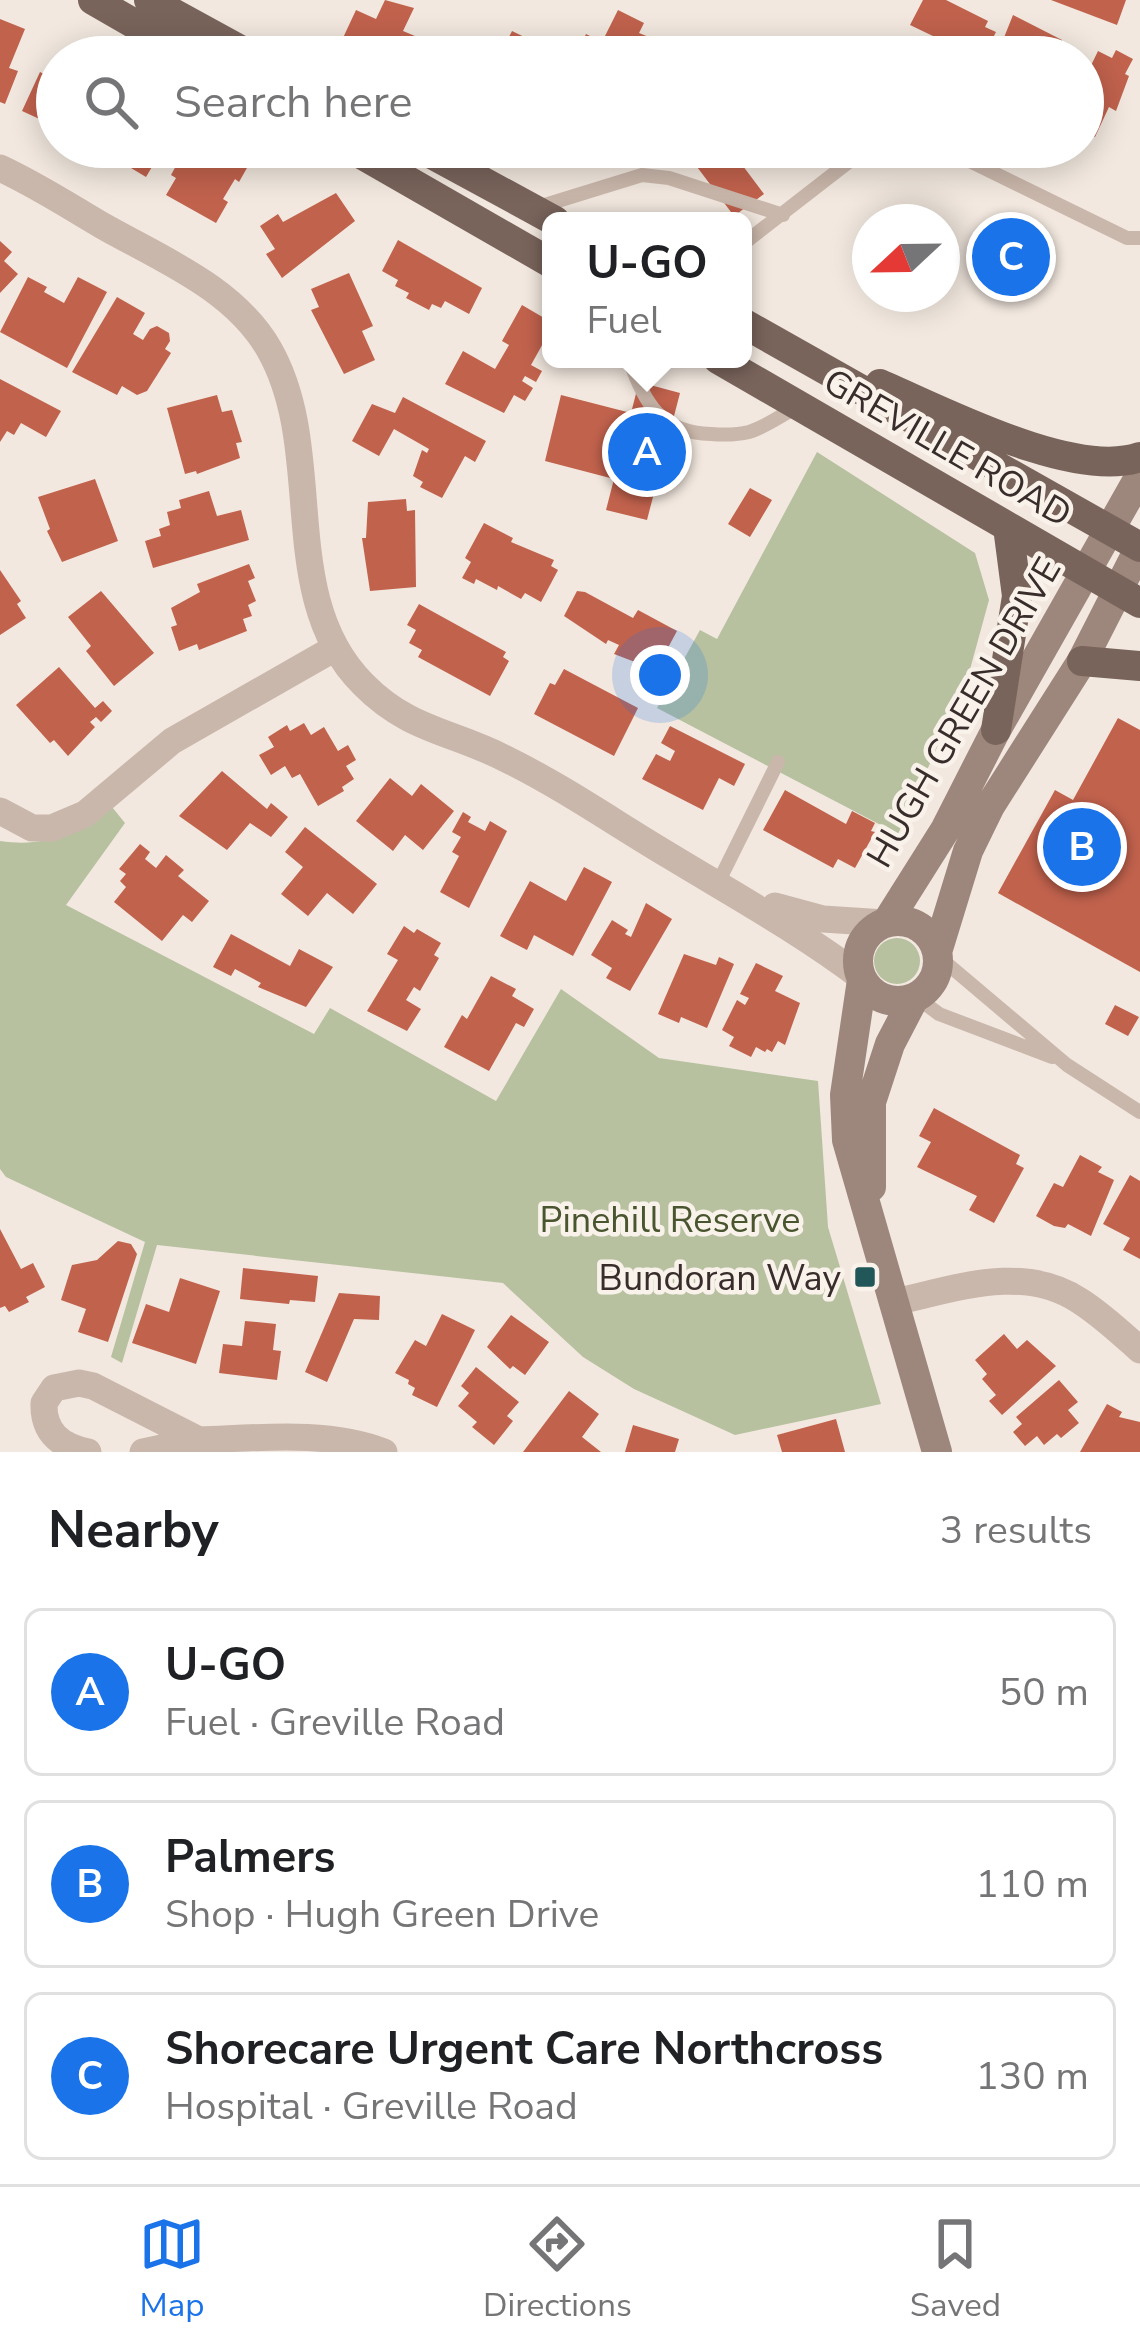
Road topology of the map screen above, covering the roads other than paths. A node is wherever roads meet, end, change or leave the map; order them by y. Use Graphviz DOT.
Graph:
graph roads {
  1 [pos="93,0"];
  2 [pos="148,0"];
  3 [pos="156,36"];
  4 [pos="214,36"];
  5 [pos="0,168"];
  6 [pos="386,168"];
  7 [pos="457,168"];
  8 [pos="842,168"];
  9 [pos="984,168"];
  10 [pos="551,212"];
  11 [pos="542,214"];
  12 [pos="783,215"];
  13 [pos="752,237"];
  14 [pos="1140,238"];
  15 [pos="542,258"];
  16 [pos="756,330"];
  17 [pos="632,368"];
  18 [pos="734,368"];
  19 [pos="799,406"];
  20 [pos="1140,457"];
  21 [pos="1140,476"];
  22 [pos="1008,527"];
  23 [pos="1110,530"];
  24 [pos="1140,547"];
  25 [pos="1088,573"];
  26 [pos="1129,596"];
  27 [pos="334,648"];
  28 [pos="1082,662"];
  29 [pos="1140,666"];
  30 [pos="996,730"];
  31 [pos="778,762"];
  32 [pos="0,811"];
  33 [pos="727,891"];
  34 [pos="886,922"];
  35 [pos="937,954"];
  36 [pos="862,979"];
  37 [pos="915,998"];
  38 [pos="1067,1064"];
  39 [pos="1140,1112"];
  40 [pos="870,1214"];
  41 [pos="894,1302"];
  42 [pos="1140,1349"];
  43 [pos="199,1440"];
  44 [pos="88,1452"];
  45 [pos="143,1452"];
  46 [pos="384,1452"];
  47 [pos="938,1452"];
  1 -- 3 [label="main road"];
  2 -- 4 [label="main road"];
  5 -- 27 [label="street"];
  6 -- 15 [label="main road"];
  7 -- 11 [label="main road"];
  8 -- 12 [label="lane"];
  9 -- 14 [label="lane"];
  10 -- 12 [label="lane"];
  12 -- 13 [label="lane"];
  16 -- 20 [label="main road"];
  16 -- 23 [label="main road, GREVILLE ROAD"];
  17 -- 19 [label="lane"];
  18 -- 19 [label="main road, GREVILLE ROAD"];
  19 -- 22 [label="main road, GREVILLE ROAD"];
  21 -- 23 [label="main road, HUGH GREEN DRIVE"];
  22 -- 25 [label="main road, GREVILLE ROAD"];
  22 -- 30 [label="main road"];
  23 -- 24 [label="main road, GREVILLE ROAD"];
  23 -- 25 [label="main road, HUGH GREEN DRIVE"];
  24 -- 26 [label="main road, HUGH GREEN DRIVE"];
  25 -- 26 [label="main road, GREVILLE ROAD"];
  25 -- 30 [label="main road, HUGH GREEN DRIVE"];
  26 -- 28 [label="main road, HUGH GREEN DRIVE"];
  27 -- 32 [label="street"];
  27 -- 33 [label="street"];
  28 -- 29 [label="main road"];
  28 -- 35 [label="main road, HUGH GREEN DRIVE"];
  30 -- 34 [label="main road, HUGH GREEN DRIVE"];
  31 -- 33 [label="lane"];
  33 -- 34 [label="street"];
  33 -- 36 [label="street"];
  34 -- 35 [label="main road"];
  34 -- 36 [label="main road"];
  35 -- 37 [label="main road"];
  35 -- 38 [label="lane"];
  36 -- 37 [label="main road"];
  36 -- 40 [label="main road"];
  37 -- 38 [label="lane"];
  37 -- 40 [label="main road"];
  38 -- 39 [label="lane"];
  40 -- 41 [label="main road"];
  41 -- 42 [label="street"];
  41 -- 47 [label="main road"];
  43 -- 44 [label="street"];
  43 -- 45 [label="street"];
  43 -- 46 [label="street"];
}
